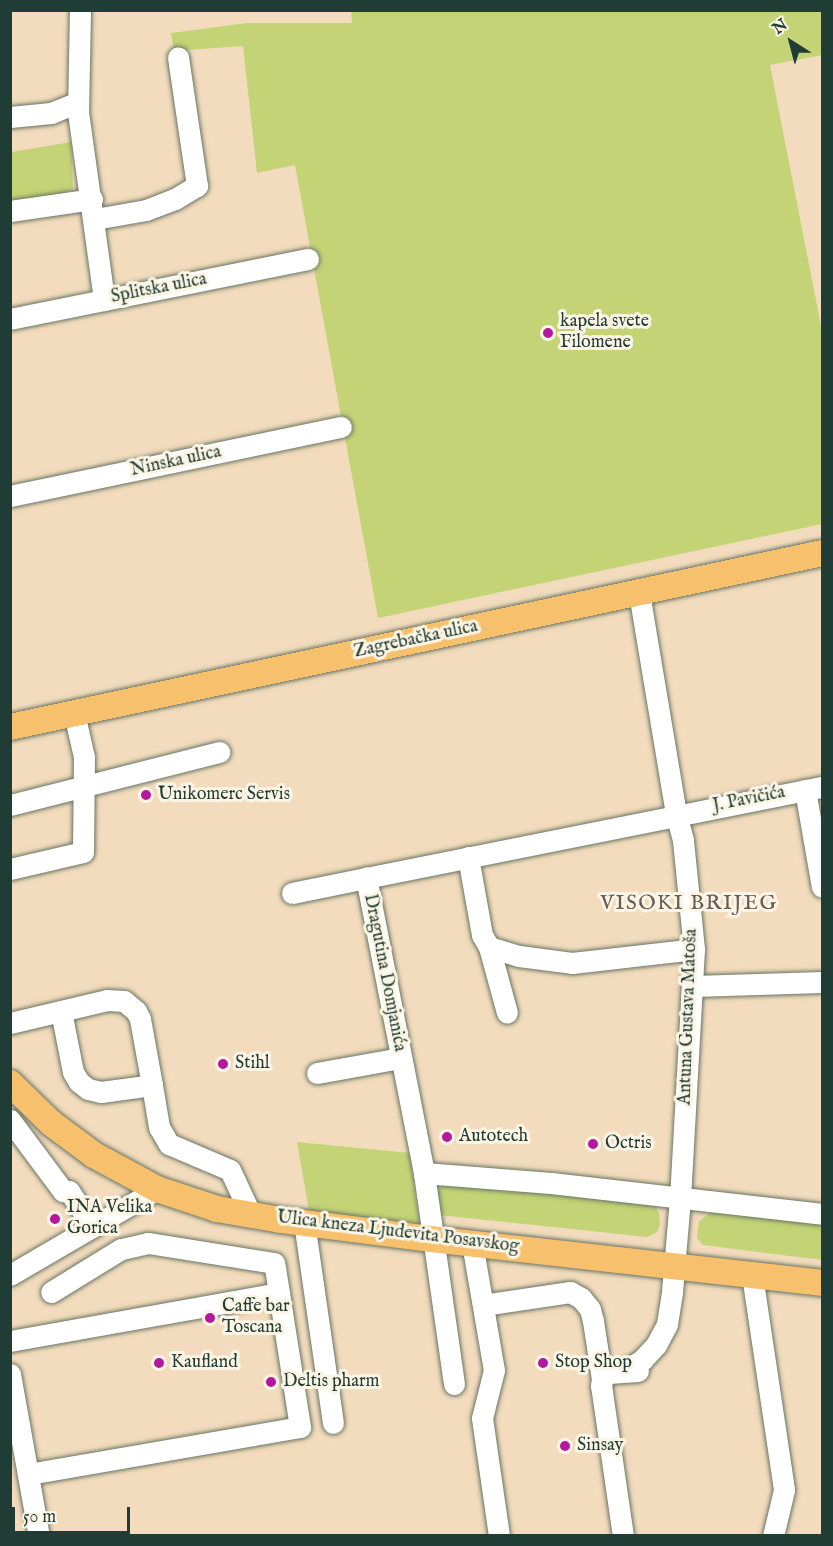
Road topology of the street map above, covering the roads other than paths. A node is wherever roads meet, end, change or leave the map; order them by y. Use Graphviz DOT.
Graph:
graph roads {
  1 [pos="80,10"];
  2 [pos="178,57"];
  3 [pos="78,102"];
  4 [pos="10,117"];
  5 [pos="93,209"];
  6 [pos="10,211"];
  7 [pos="308,259"];
  8 [pos="104,300"];
  9 [pos="10,319"];
  10 [pos="341,427"];
  11 [pos="10,496"];
  12 [pos="822,553"];
  13 [pos="639,592"];
  14 [pos="74,713"];
  15 [pos="10,727"];
  16 [pos="219,752"];
  17 [pos="84,786"];
  18 [pos="814,788"];
  19 [pos="10,805"];
  20 [pos="676,814"];
  21 [pos="468,857"];
  22 [pos="10,869"];
  23 [pos="366,878"];
  24 [pos="822,887"];
  25 [pos="292,893"];
  26 [pos="489,947"];
  27 [pos="694,949"];
  28 [pos="822,982"];
  29 [pos="693,986"];
  30 [pos="61,1011"];
  31 [pos="507,1013"];
  32 [pos="10,1023"];
  33 [pos="400,1058"];
  34 [pos="317,1073"];
  35 [pos="10,1083"];
  36 [pos="152,1085"];
  37 [pos="11,1123"];
  38 [pos="424,1173"];
  39 [pos="157,1189"];
  40 [pos="680,1199"];
  41 [pos="822,1214"];
  42 [pos="251,1215"];
  43 [pos="304,1222"];
  44 [pos="93,1227"];
  45 [pos="74,1238"];
  46 [pos="431,1239"];
  47 [pos="472,1243"];
  48 [pos="674,1265"];
  49 [pos="90,1268"];
  50 [pos="10,1275"];
  51 [pos="752,1275"];
  52 [pos="822,1283"];
  53 [pos="51,1292"];
  54 [pos="279,1293"];
  55 [pos="483,1305"];
  56 [pos="10,1341"];
  57 [pos="10,1374"];
  58 [pos="602,1379"];
  59 [pos="454,1384"];
  60 [pos="333,1423"];
  61 [pos="28,1474"];
  62 [pos="36,1535"];
  63 [pos="499,1536"];
  64 [pos="623,1536"];
  65 [pos="773,1536"];
  1 -- 3 [label="street"];
  2 -- 5 [label="street"];
  3 -- 4 [label="street"];
  3 -- 5 [label="street"];
  5 -- 6 [label="street"];
  5 -- 8 [label="street"];
  7 -- 8 [label="street, Splitska ulica"];
  8 -- 9 [label="street, Splitska ulica"];
  10 -- 11 [label="street, Ninska ulica"];
  12 -- 13 [label="main road, Zagrebačka ulica"];
  13 -- 14 [label="main road, Zagrebačka ulica"];
  13 -- 20 [label="street, Antuna Gustava Matoša"];
  14 -- 15 [label="main road, Zagrebačka ulica"];
  14 -- 17 [label="street"];
  16 -- 17 [label="street"];
  17 -- 19 [label="street"];
  17 -- 22 [label="street"];
  18 -- 20 [label="street, J. Pavičića"];
  18 -- 24 [label="street"];
  20 -- 21 [label="street, Dragutina Domjanića"];
  20 -- 27 [label="street, Antuna Gustava Matoša"];
  21 -- 23 [label="street, Dragutina Domjanića"];
  21 -- 26 [label="street"];
  23 -- 25 [label="street"];
  23 -- 33 [label="street, Dragutina Domjanića"];
  26 -- 27 [label="street"];
  26 -- 31 [label="street"];
  27 -- 29 [label="street, Antuna Gustava Matoša"];
  28 -- 29 [label="street"];
  29 -- 40 [label="street, Antuna Gustava Matoša"];
  30 -- 32 [label="street"];
  30 -- 36 [label="street"];
  30 -- 36 [label="street"];
  33 -- 34 [label="street"];
  33 -- 38 [label="street, Dragutina Domjanića"];
  35 -- 39 [label="main road, Ulica kneza Ljudevita Posavskog"];
  36 -- 42 [label="street"];
  37 -- 44 [label="street"];
  38 -- 40 [label="street"];
  38 -- 46 [label="street, Dragutina Domjanića"];
  39 -- 42 [label="main road, Ulica kneza Ljudevita Posavskog"];
  39 -- 44 [label="street"];
  40 -- 41 [label="street"];
  40 -- 48 [label="street, Antuna Gustava Matoša"];
  42 -- 43 [label="main road, Ulica kneza Ljudevita Posavskog"];
  43 -- 46 [label="main road, Ulica kneza Ljudevita Posavskog"];
  43 -- 60 [label="street"];
  44 -- 45 [label="street"];
  45 -- 49 [label="street"];
  45 -- 50 [label="street"];
  46 -- 47 [label="main road, Ulica kneza Ljudevita Posavskog"];
  46 -- 59 [label="street, Dragutina Domjanića"];
  47 -- 48 [label="main road, Ulica kneza Ljudevita Posavskog"];
  47 -- 55 [label="street"];
  48 -- 51 [label="main road, Ulica kneza Ljudevita Posavskog"];
  48 -- 58 [label="street, Antuna Gustava Matoša"];
  49 -- 53 [label="street"];
  49 -- 54 [label="street"];
  51 -- 52 [label="main road, Ulica kneza Ljudevita Posavskog"];
  51 -- 65 [label="street"];
  54 -- 56 [label="street"];
  54 -- 61 [label="street"];
  55 -- 58 [label="street"];
  55 -- 63 [label="street"];
  57 -- 61 [label="street"];
  58 -- 64 [label="street"];
  61 -- 62 [label="street"];
}
